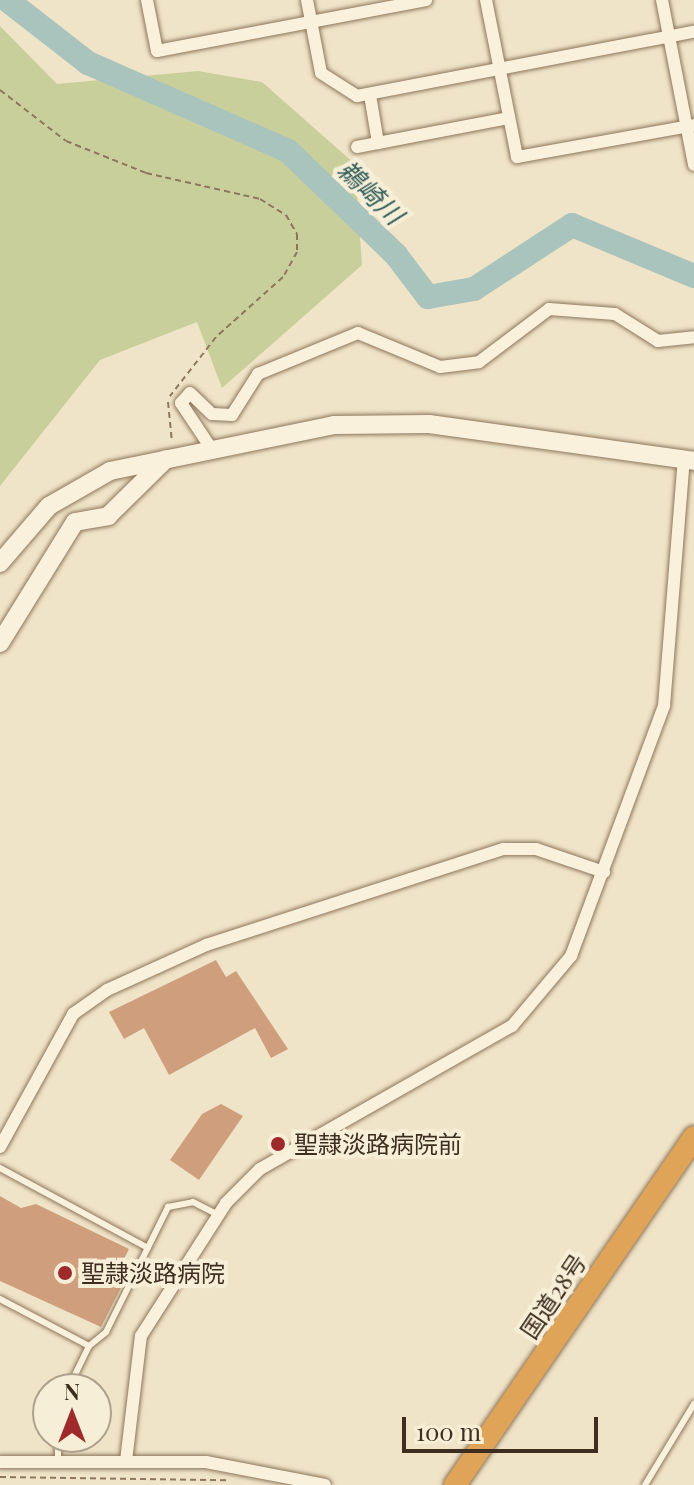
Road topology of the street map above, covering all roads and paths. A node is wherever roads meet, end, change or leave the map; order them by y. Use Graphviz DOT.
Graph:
graph roads {
  1 [pos="147,0"];
  2 [pos="307,0"];
  3 [pos="426,0"];
  4 [pos="486,0"];
  5 [pos="662,0"];
  6 [pos="311,22"];
  7 [pos="694,32"];
  8 [pos="669,37"];
  9 [pos="500,72"];
  10 [pos="0,90"];
  11 [pos="370,95"];
  12 [pos="509,118"];
  13 [pos="690,125"];
  14 [pos="378,143"];
  15 [pos="357,147"];
  16 [pos="694,165"];
  17 [pos="694,337"];
  18 [pos="211,448"];
  19 [pos="175,452"];
  20 [pos="689,460"];
  21 [pos="0,563"];
  22 [pos="0,643"];
  23 [pos="604,872"];
  24 [pos="694,1137"];
  25 [pos="0,1147"];
  26 [pos="0,1168"];
  27 [pos="218,1215"];
  28 [pos="148,1248"];
  29 [pos="0,1299"];
  30 [pos="89,1346"];
  31 [pos="76,1373"];
  32 [pos="694,1404"];
  33 [pos="58,1453"];
  34 [pos="58,1461"];
  35 [pos="126,1461"];
  36 [pos="0,1462"];
  37 [pos="0,1477"];
  38 [pos="236,1480"];
  39 [pos="325,1485"];
  40 [pos="455,1485"];
  41 [pos="645,1485"];
  1 -- 6 [label="street"];
  2 -- 6 [label="street"];
  3 -- 6 [label="street"];
  4 -- 9 [label="street"];
  5 -- 8 [label="street"];
  6 -- 11 [label="street"];
  7 -- 8 [label="street"];
  8 -- 9 [label="street"];
  8 -- 13 [label="street"];
  9 -- 11 [label="street"];
  9 -- 12 [label="street"];
  10 -- 19 [label="path"];
  11 -- 14 [label="street"];
  12 -- 13 [label="street"];
  12 -- 14 [label="street"];
  13 -- 16 [label="street"];
  14 -- 15 [label="street"];
  17 -- 18 [label="street"];
  18 -- 19 [label="street"];
  18 -- 20 [label="street"];
  19 -- 21 [label="street"];
  19 -- 22 [label="street"];
  20 -- 23 [label="street"];
  23 -- 25 [label="street"];
  23 -- 27 [label="street"];
  24 -- 40 [label="highway, 国道28号"];
  26 -- 28 [label="lane"];
  27 -- 28 [label="lane"];
  27 -- 35 [label="street"];
  28 -- 30 [label="lane"];
  29 -- 30 [label="lane"];
  30 -- 31 [label="lane"];
  32 -- 41 [label="lane"];
  33 -- 34 [label="lane"];
  34 -- 35 [label="street"];
  34 -- 36 [label="street"];
  35 -- 39 [label="street"];
  37 -- 38 [label="path"];
}
